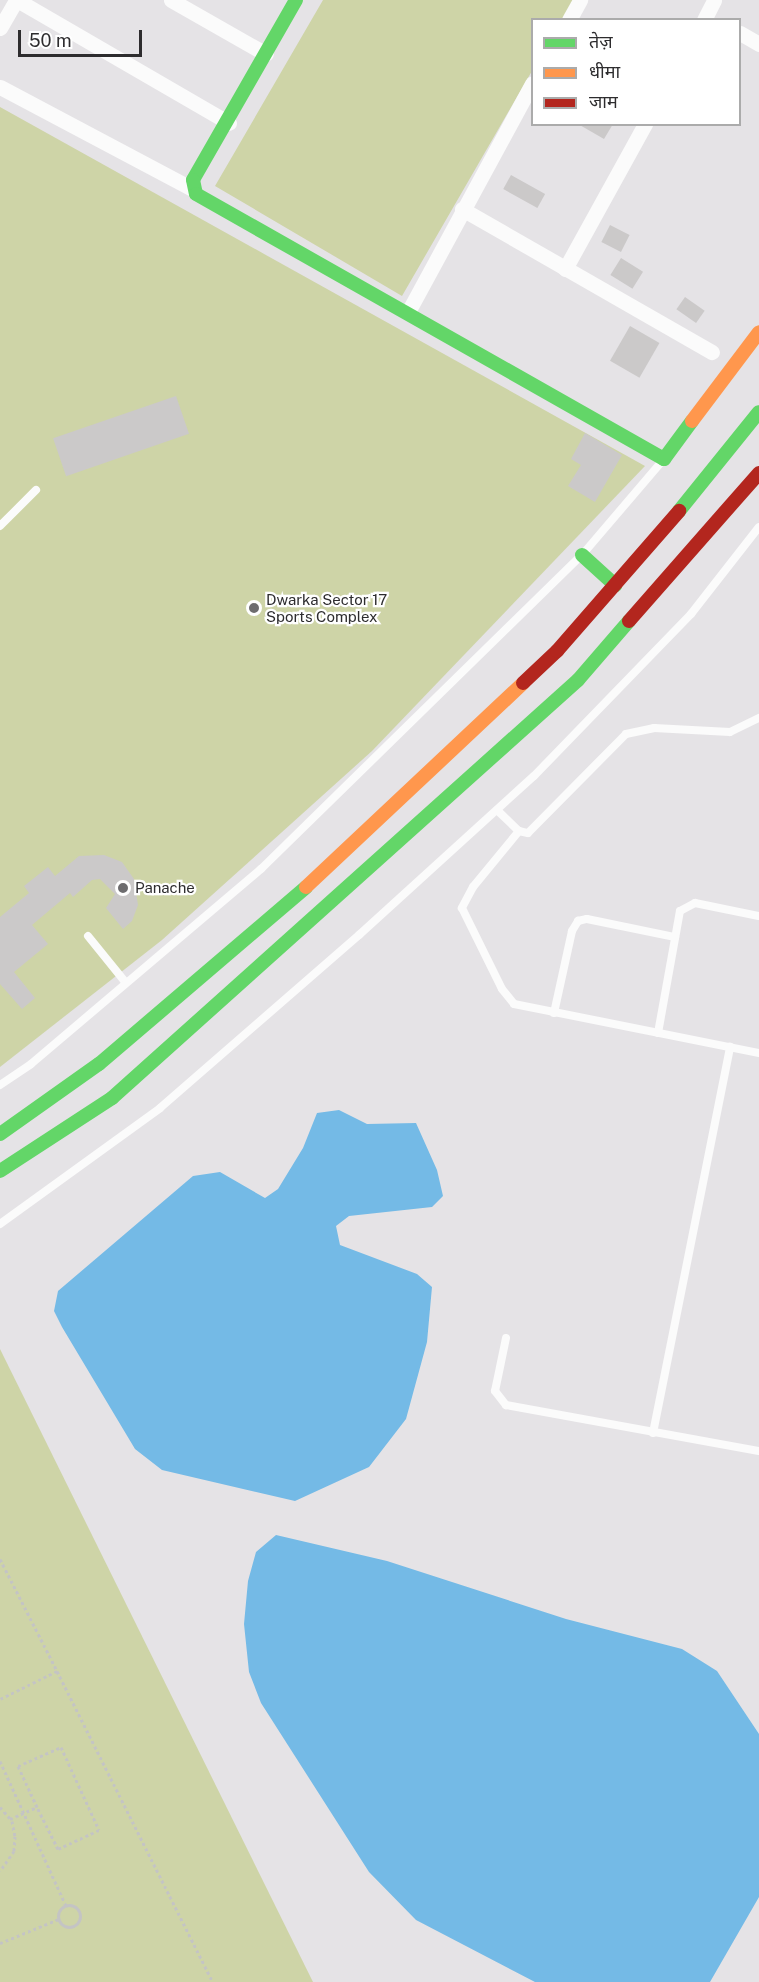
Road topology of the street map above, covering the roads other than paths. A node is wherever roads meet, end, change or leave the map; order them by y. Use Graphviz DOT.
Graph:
graph roads {
  1 [pos="17,0"];
  2 [pos="171,0"];
  3 [pos="296,0"];
  4 [pos="580,0"];
  5 [pos="714,0"];
  6 [pos="570,18"];
  7 [pos="709,18"];
  8 [pos="0,28"];
  9 [pos="741,34"];
  10 [pos="759,44"];
  11 [pos="266,54"];
  12 [pos="531,86"];
  13 [pos="0,87"];
  14 [pos="229,123"];
  15 [pos="644,126"];
  16 [pos="193,189"];
  17 [pos="462,209"];
  18 [pos="565,268"];
  19 [pos="408,312"];
  20 [pos="759,332"];
  21 [pos="712,352"];
  22 [pos="759,412"];
  23 [pos="664,459"];
  24 [pos="759,473"];
  25 [pos="36,490"];
  26 [pos="0,526"];
  27 [pos="759,527"];
  28 [pos="582,555"];
  29 [pos="615,585"];
  30 [pos="759,718"];
  31 [pos="496,810"];
  32 [pos="519,831"];
  33 [pos="759,916"];
  34 [pos="88,936"];
  35 [pos="675,937"];
  36 [pos="126,983"];
  37 [pos="554,1013"];
  38 [pos="658,1033"];
  39 [pos="730,1047"];
  40 [pos="759,1053"];
  41 [pos="0,1085"];
  42 [pos="0,1134"];
  43 [pos="0,1171"];
  44 [pos="0,1224"];
  45 [pos="506,1338"];
  46 [pos="653,1433"];
  47 [pos="759,1451"];
  1 -- 8 [label="street"];
  1 -- 14 [label="street"];
  2 -- 11 [label="street"];
  3 -- 11 [label="main road"];
  4 -- 6 [label="street"];
  5 -- 7 [label="street"];
  9 -- 10 [label="street"];
  11 -- 14 [label="main road"];
  12 -- 17 [label="street"];
  13 -- 16 [label="street"];
  14 -- 16 [label="main road"];
  15 -- 18 [label="street"];
  16 -- 19 [label="main road"];
  17 -- 18 [label="street"];
  17 -- 19 [label="street"];
  18 -- 21 [label="street"];
  19 -- 23 [label="main road"];
  20 -- 23 [label="main road"];
  22 -- 29 [label="main road"];
  23 -- 28 [label="lane"];
  24 -- 43 [label="main road"];
  25 -- 26 [label="lane"];
  27 -- 31 [label="lane"];
  28 -- 29 [label="main road"];
  28 -- 36 [label="lane"];
  29 -- 42 [label="main road"];
  30 -- 32 [label="lane"];
  31 -- 32 [label="lane"];
  31 -- 44 [label="lane"];
  32 -- 37 [label="lane"];
  33 -- 35 [label="lane"];
  34 -- 36 [label="lane"];
  35 -- 37 [label="lane"];
  35 -- 38 [label="lane"];
  36 -- 41 [label="lane"];
  37 -- 38 [label="lane"];
  38 -- 39 [label="lane"];
  39 -- 40 [label="lane"];
  39 -- 46 [label="lane"];
  45 -- 46 [label="lane"];
  46 -- 47 [label="lane"];
}
